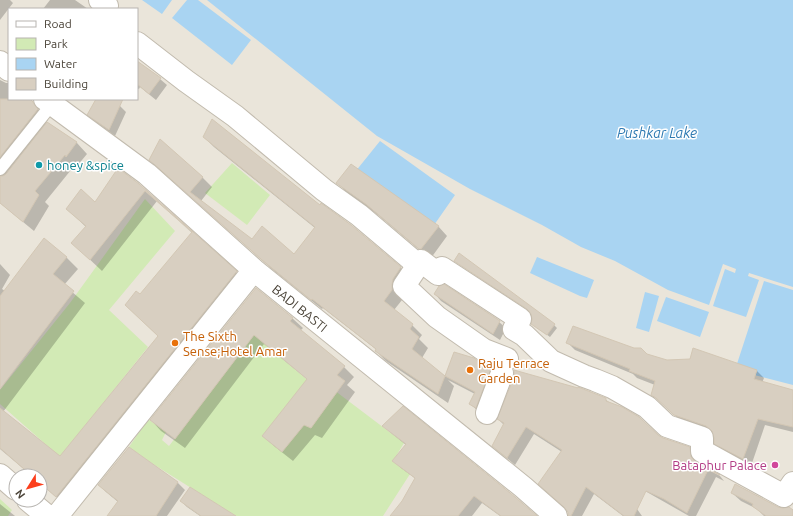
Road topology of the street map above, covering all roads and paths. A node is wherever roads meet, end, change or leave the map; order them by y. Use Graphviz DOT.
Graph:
graph roads {
  1 [pos="100,0"];
  2 [pos="106,8"];
  3 [pos="138,44"];
  4 [pos="0,62"];
  5 [pos="8,69"];
  6 [pos="49,101"];
  7 [pos="0,169"];
  8 [pos="421,261"];
  9 [pos="254,270"];
  10 [pos="487,413"];
  11 [pos="0,476"];
  12 [pos="8,482"];
  13 [pos="793,483"];
  14 [pos="38,508"];
  15 [pos="47,516"];
  16 [pos="57,516"];
  17 [pos="556,516"];
  1 -- 2 [label="street"];
  3 -- 10 [label="street"];
  4 -- 5 [label="street"];
  6 -- 7 [label="lane"];
  6 -- 9 [label="street, BADI BASTI"];
  8 -- 13 [label="street"];
  9 -- 16 [label="street"];
  9 -- 17 [label="street, BADI BASTI"];
  11 -- 12 [label="street"];
  14 -- 15 [label="street"];
}
